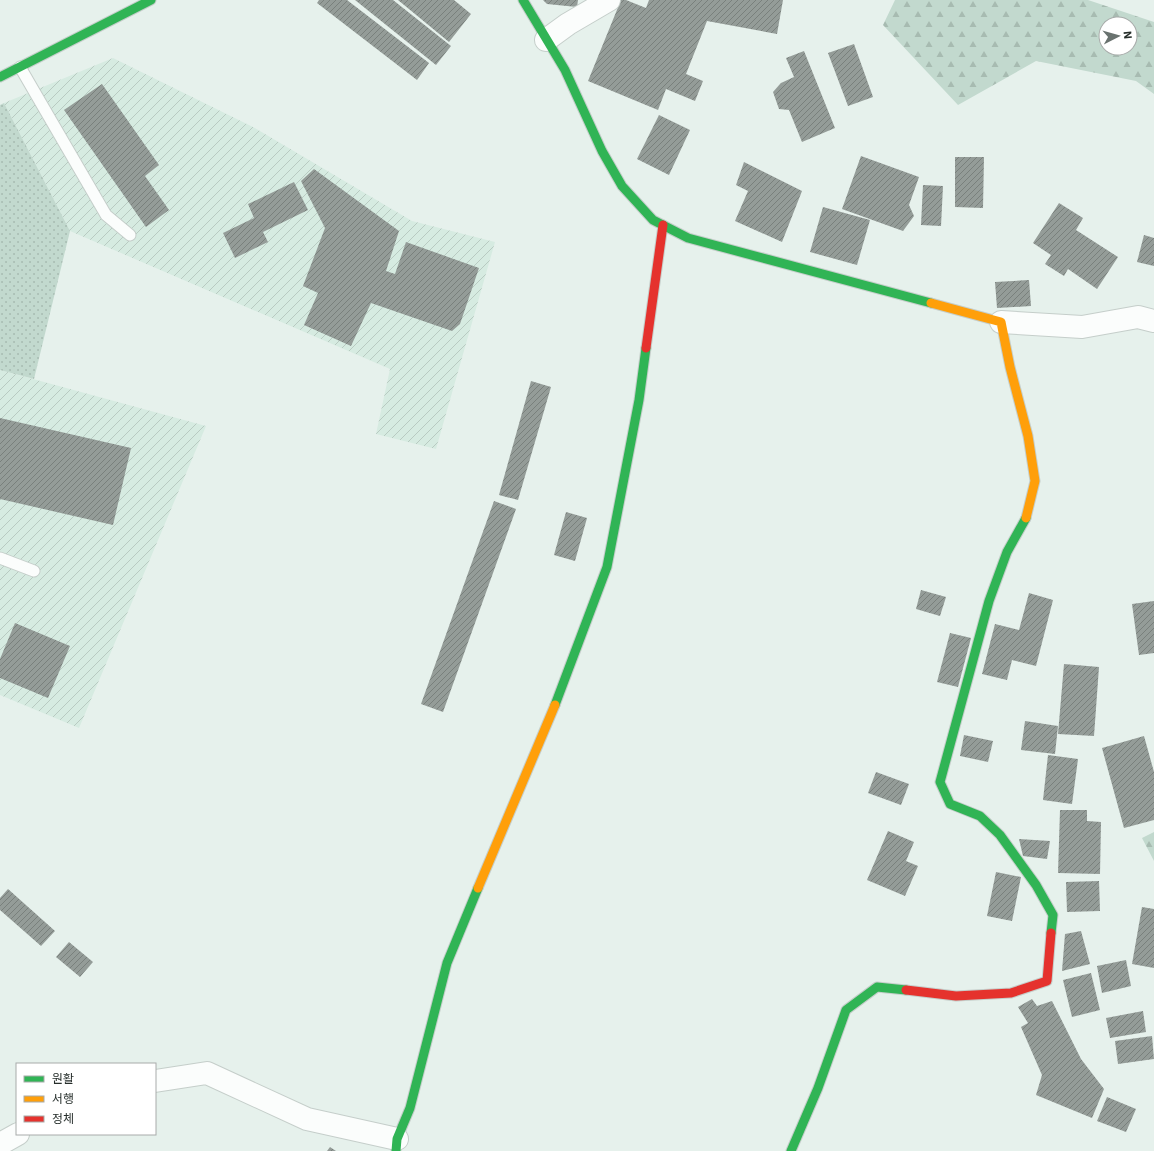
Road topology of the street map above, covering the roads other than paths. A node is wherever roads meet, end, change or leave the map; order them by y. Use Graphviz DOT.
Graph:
graph roads {
  1 [pos="151,0"];
  2 [pos="524,0"];
  3 [pos="609,0"];
  4 [pos="546,40"];
  5 [pos="20,67"];
  6 [pos="0,77"];
  7 [pos="664,225"];
  8 [pos="130,236"];
  9 [pos="1154,321"];
  10 [pos="1001,322"];
  11 [pos="0,558"];
  12 [pos="34,571"];
  13 [pos="156,1081"];
  14 [pos="16,1135"];
  15 [pos="0,1144"];
  16 [pos="397,1145"];
  17 [pos="791,1151"];
  1 -- 5 [label="street"];
  2 -- 4 [label="street"];
  3 -- 4 [label="street"];
  4 -- 7 [label="street"];
  5 -- 6 [label="street"];
  5 -- 8 [label="lane"];
  7 -- 10 [label="street"];
  7 -- 16 [label="street"];
  9 -- 10 [label="street"];
  10 -- 17 [label="street"];
  11 -- 12 [label="lane"];
  13 -- 16 [label="street"];
  14 -- 15 [label="street"];
}
